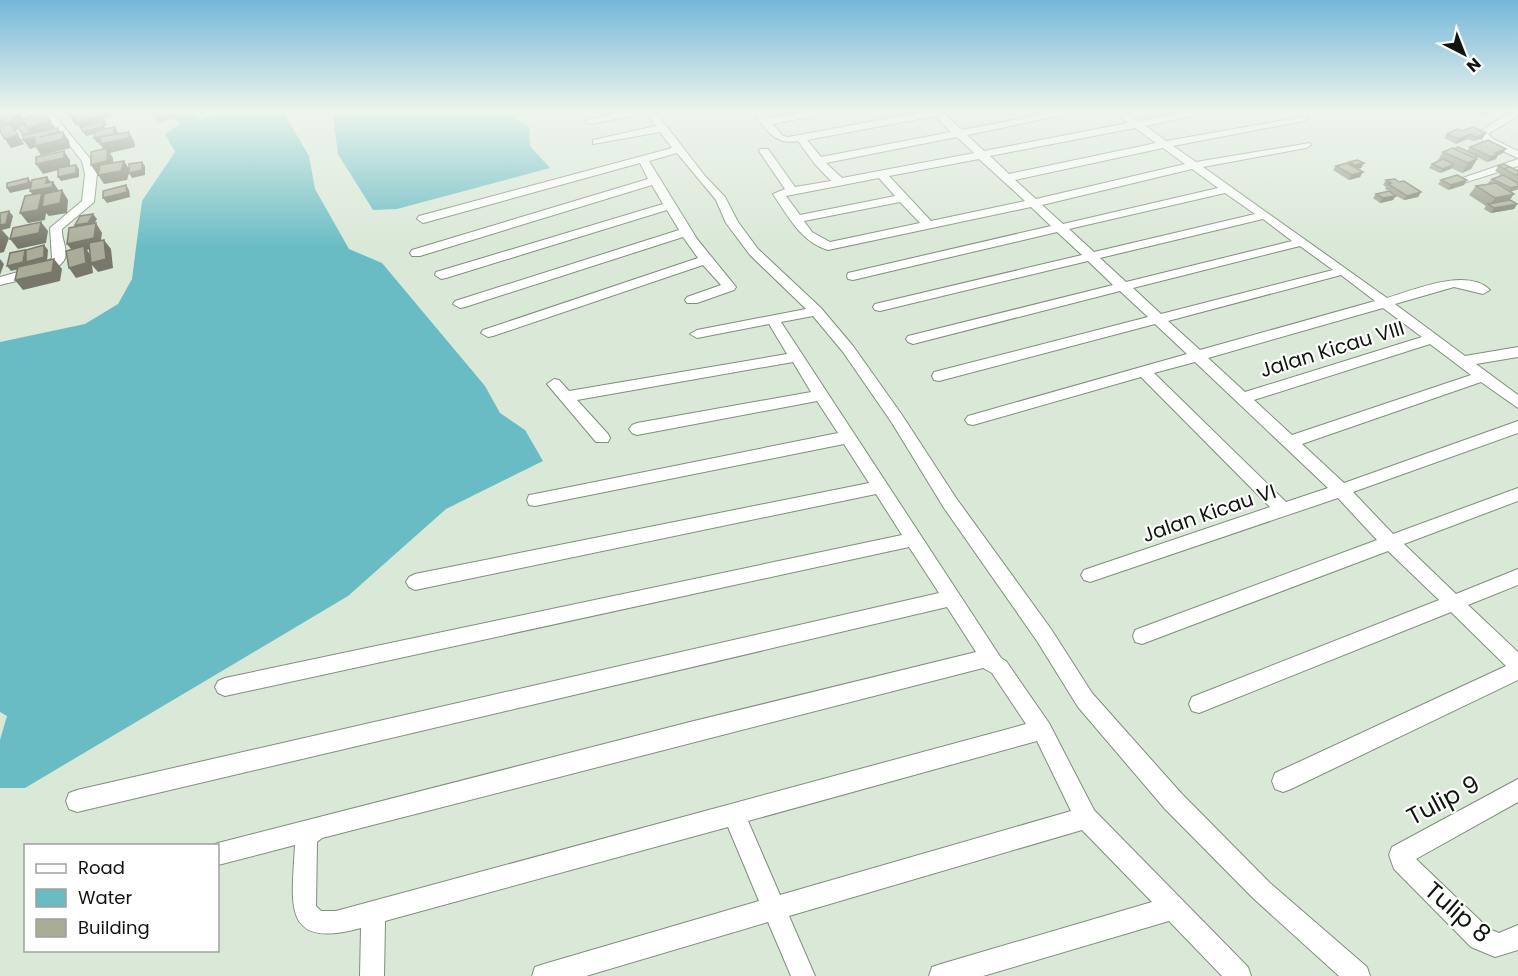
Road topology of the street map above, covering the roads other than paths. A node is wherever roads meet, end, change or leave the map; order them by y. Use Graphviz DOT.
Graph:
graph roads {
  1 [pos="983,155"];
  2 [pos="82,156"];
  3 [pos="652,156"];
  4 [pos="685,156"];
  5 [pos="767,156"];
  6 [pos="814,156"];
  7 [pos="847,156"];
  8 [pos="980,156"];
  9 [pos="1112,156"];
  10 [pos="1182,156"];
  11 [pos="1247,156"];
  12 [pos="642,158"];
  13 [pos="818,161"];
  14 [pos="1518,162"];
  15 [pos="1195,165"];
  16 [pos="881,174"];
  17 [pos="1008,178"];
  18 [pos="655,180"];
  19 [pos="839,182"];
  20 [pos="1461,182"];
  21 [pos="1227,189"];
  22 [pos="791,190"];
  23 [pos="903,198"];
  24 [pos="1034,203"];
  25 [pos="669,206"];
  26 [pos="1262,216"];
  27 [pos="423,219"];
  28 [pos="798,219"];
  29 [pos="927,224"];
  30 [pos="1062,229"];
  31 [pos="685,232"];
  32 [pos="1301,243"];
  33 [pos="416,253"];
  34 [pos="1092,257"];
  35 [pos="705,260"];
  36 [pos="1343,272"];
  37 [pos="441,275"];
  38 [pos="853,276"];
  39 [pos="0,281"];
  40 [pos="1124,288"];
  41 [pos="1483,290"];
  42 [pos="692,300"];
  43 [pos="1383,303"];
  44 [pos="460,304"];
  45 [pos="880,307"];
  46 [pos="816,311"];
  47 [pos="772,319"];
  48 [pos="1159,320"];
  49 [pos="488,333"];
  50 [pos="698,334"];
  51 [pos="1434,338"];
  52 [pos="913,339"];
  53 [pos="1518,352"];
  54 [pos="796,357"];
  55 [pos="1199,357"];
  56 [pos="1465,361"];
  57 [pos="1144,372"];
  58 [pos="939,376"];
  59 [pos="1484,376"];
  60 [pos="554,384"];
  61 [pos="821,395"];
  62 [pos="565,397"];
  63 [pos="1242,398"];
  64 [pos="1518,403"];
  65 [pos="973,420"];
  66 [pos="1518,427"];
  67 [pos="637,429"];
  68 [pos="848,437"];
  69 [pos="602,438"];
  70 [pos="1290,442"];
  71 [pos="880,487"];
  72 [pos="1341,490"];
  73 [pos="1518,494"];
  74 [pos="535,500"];
  75 [pos="1283,510"];
  76 [pos="914,539"];
  77 [pos="1390,542"];
  78 [pos="1090,575"];
  79 [pos="1518,578"];
  80 [pos="415,582"];
  81 [pos="951,598"];
  82 [pos="1454,604"];
  83 [pos="1143,636"];
  84 [pos="993,662"];
  85 [pos="1518,664"];
  86 [pos="1518,670"];
  87 [pos="225,687"];
  88 [pos="1200,704"];
  89 [pos="1042,730"];
  90 [pos="1283,781"];
  91 [pos="1518,790"];
  92 [pos="77,801"];
  93 [pos="733,813"];
  94 [pos="1086,818"];
  95 [pos="317,828"];
  96 [pos="219,854"];
  97 [pos="1402,861"];
  98 [pos="1173,908"];
  99 [pos="774,909"];
  100 [pos="373,913"];
  101 [pos="1518,937"];
  102 [pos="372,976"];
  103 [pos="544,976"];
  104 [pos="803,976"];
  105 [pos="941,976"];
  106 [pos="1239,976"];
  107 [pos="1358,976"];
  1 -- 17 [label="street"];
  2 -- 39 [label="street"];
  3 -- 12 [label="street"];
  4 -- 46 [label="street"];
  5 -- 22 [label="street"];
  6 -- 13 [label="street"];
  7 -- 13 [label="street"];
  8 -- 16 [label="street"];
  9 -- 17 [label="street"];
  10 -- 15 [label="street"];
  11 -- 15 [label="street"];
  12 -- 18 [label="street"];
  12 -- 27 [label="street"];
  13 -- 19 [label="street"];
  14 -- 20 [label="street"];
  15 -- 21 [label="street"];
  15 -- 24 [label="street"];
  16 -- 19 [label="street"];
  16 -- 23 [label="street"];
  17 -- 24 [label="street"];
  18 -- 25 [label="street"];
  18 -- 33 [label="street"];
  19 -- 22 [label="street"];
  21 -- 26 [label="street"];
  21 -- 30 [label="street"];
  22 -- 28 [label="street"];
  23 -- 28 [label="street"];
  23 -- 29 [label="street"];
  24 -- 29 [label="street"];
  24 -- 30 [label="street"];
  25 -- 31 [label="street"];
  25 -- 37 [label="street"];
  26 -- 32 [label="street"];
  26 -- 34 [label="street"];
  28 -- 29 [label="street"];
  30 -- 34 [label="street"];
  30 -- 38 [label="street"];
  31 -- 35 [label="street"];
  31 -- 44 [label="street"];
  32 -- 36 [label="street"];
  32 -- 40 [label="street"];
  34 -- 40 [label="street"];
  34 -- 45 [label="street"];
  35 -- 42 [label="street"];
  35 -- 49 [label="street"];
  36 -- 43 [label="street"];
  36 -- 48 [label="street"];
  40 -- 48 [label="street"];
  40 -- 52 [label="street"];
  41 -- 43 [label="street"];
  43 -- 51 [label="street"];
  43 -- 55 [label="street"];
  46 -- 47 [label="street"];
  46 -- 107 [label="street"];
  47 -- 50 [label="street"];
  47 -- 54 [label="street"];
  48 -- 55 [label="street"];
  48 -- 58 [label="street"];
  51 -- 56 [label="street"];
  51 -- 63 [label="street, Jalan Kicau VIII"];
  53 -- 56 [label="street"];
  54 -- 61 [label="street"];
  54 -- 62 [label="street"];
  55 -- 57 [label="street"];
  55 -- 63 [label="street"];
  56 -- 59 [label="street"];
  57 -- 65 [label="street"];
  57 -- 75 [label="street"];
  59 -- 64 [label="street"];
  59 -- 70 [label="street"];
  60 -- 62 [label="street"];
  61 -- 67 [label="street"];
  61 -- 68 [label="street"];
  62 -- 69 [label="street"];
  63 -- 70 [label="street"];
  66 -- 72 [label="street, Jalan Kicau VI"];
  68 -- 71 [label="street"];
  68 -- 74 [label="street"];
  70 -- 72 [label="street"];
  71 -- 76 [label="street"];
  71 -- 80 [label="street"];
  72 -- 75 [label="street, Jalan Kicau VI"];
  72 -- 77 [label="street"];
  73 -- 77 [label="street"];
  75 -- 78 [label="street, Jalan Kicau VI"];
  76 -- 81 [label="street"];
  76 -- 87 [label="street"];
  77 -- 82 [label="street"];
  77 -- 83 [label="street"];
  79 -- 82 [label="street"];
  81 -- 84 [label="street"];
  81 -- 92 [label="street"];
  82 -- 85 [label="street"];
  82 -- 88 [label="street"];
  84 -- 89 [label="street"];
  84 -- 95 [label="street"];
  86 -- 90 [label="street"];
  89 -- 93 [label="street"];
  89 -- 94 [label="street"];
  91 -- 97 [label="street, Tulip 9"];
  93 -- 99 [label="street"];
  93 -- 100 [label="street"];
  94 -- 98 [label="street"];
  94 -- 99 [label="street"];
  95 -- 96 [label="street"];
  95 -- 100 [label="street"];
  97 -- 101 [label="street, Tulip 8"];
  98 -- 105 [label="street"];
  98 -- 106 [label="street"];
  99 -- 103 [label="street"];
  99 -- 104 [label="street"];
  100 -- 102 [label="street"];
}
